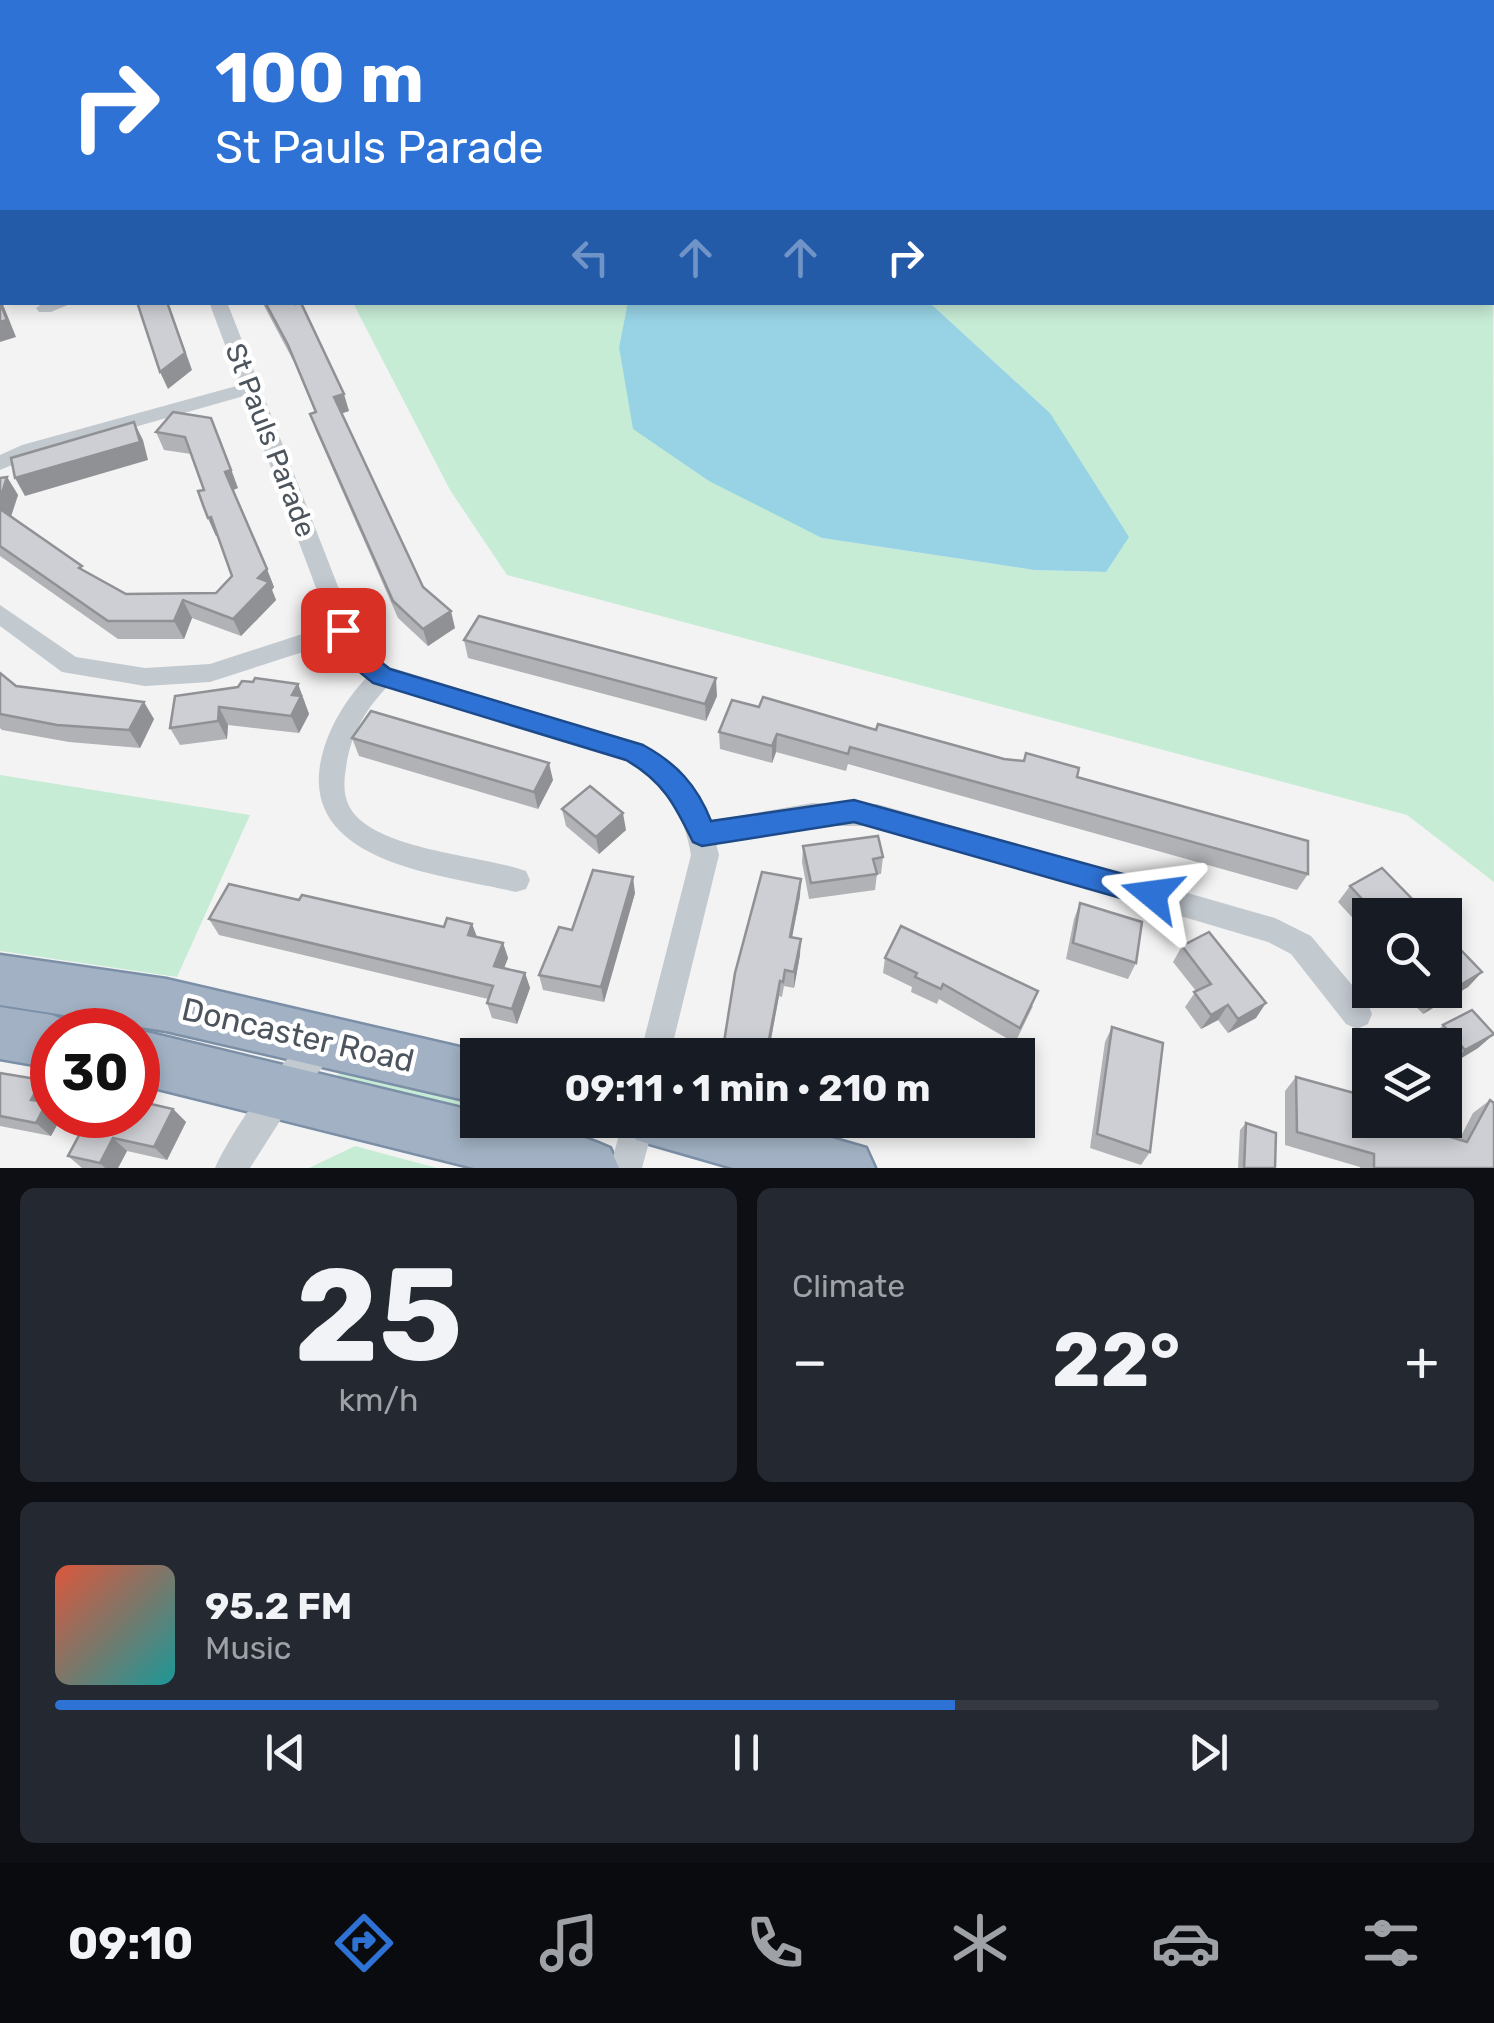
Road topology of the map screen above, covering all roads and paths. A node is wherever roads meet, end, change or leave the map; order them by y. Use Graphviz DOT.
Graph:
graph roads {
  1 [pos="56,305"];
  2 [pos="219,305"];
  3 [pos="44,308"];
  4 [pos="251,388"];
  5 [pos="0,463"];
  6 [pos="0,614"];
  7 [pos="343,630"];
  8 [pos="382,676"];
  9 [pos="702,834"];
  10 [pos="516,880"];
  11 [pos="0,980"];
  12 [pos="1356,1014"];
  13 [pos="0,1033"];
  14 [pos="30,1038"];
  15 [pos="659,1038"];
  16 [pos="326,1039"];
  17 [pos="160,1062"];
  18 [pos="460,1072"];
  19 [pos="281,1091"];
  20 [pos="634,1138"];
  21 [pos="727,1138"];
  22 [pos="231,1168"];
  23 [pos="590,1168"];
  24 [pos="626,1168"];
  25 [pos="846,1168"];
  1 -- 3 [label="street"];
  2 -- 4 [label="street, St Pauls Parade"];
  4 -- 5 [label="street"];
  4 -- 7 [label="street, St Pauls Parade"];
  6 -- 7 [label="street"];
  7 -- 8 [label="street, St Pauls Parade"];
  8 -- 9 [label="street, St Pauls Parade"];
  8 -- 10 [label="street"];
  9 -- 12 [label="street"];
  9 -- 15 [label="street"];
  11 -- 16 [label="highway, Doncaster Road"];
  13 -- 14 [label="highway"];
  16 -- 18 [label="highway, Doncaster Road"];
  16 -- 19 [label="street"];
  17 -- 19 [label="highway, Doncaster Road"];
  19 -- 22 [label="street"];
  19 -- 23 [label="highway, Doncaster Road"];
  20 -- 24 [label="street"];
  21 -- 25 [label="highway"];
}
